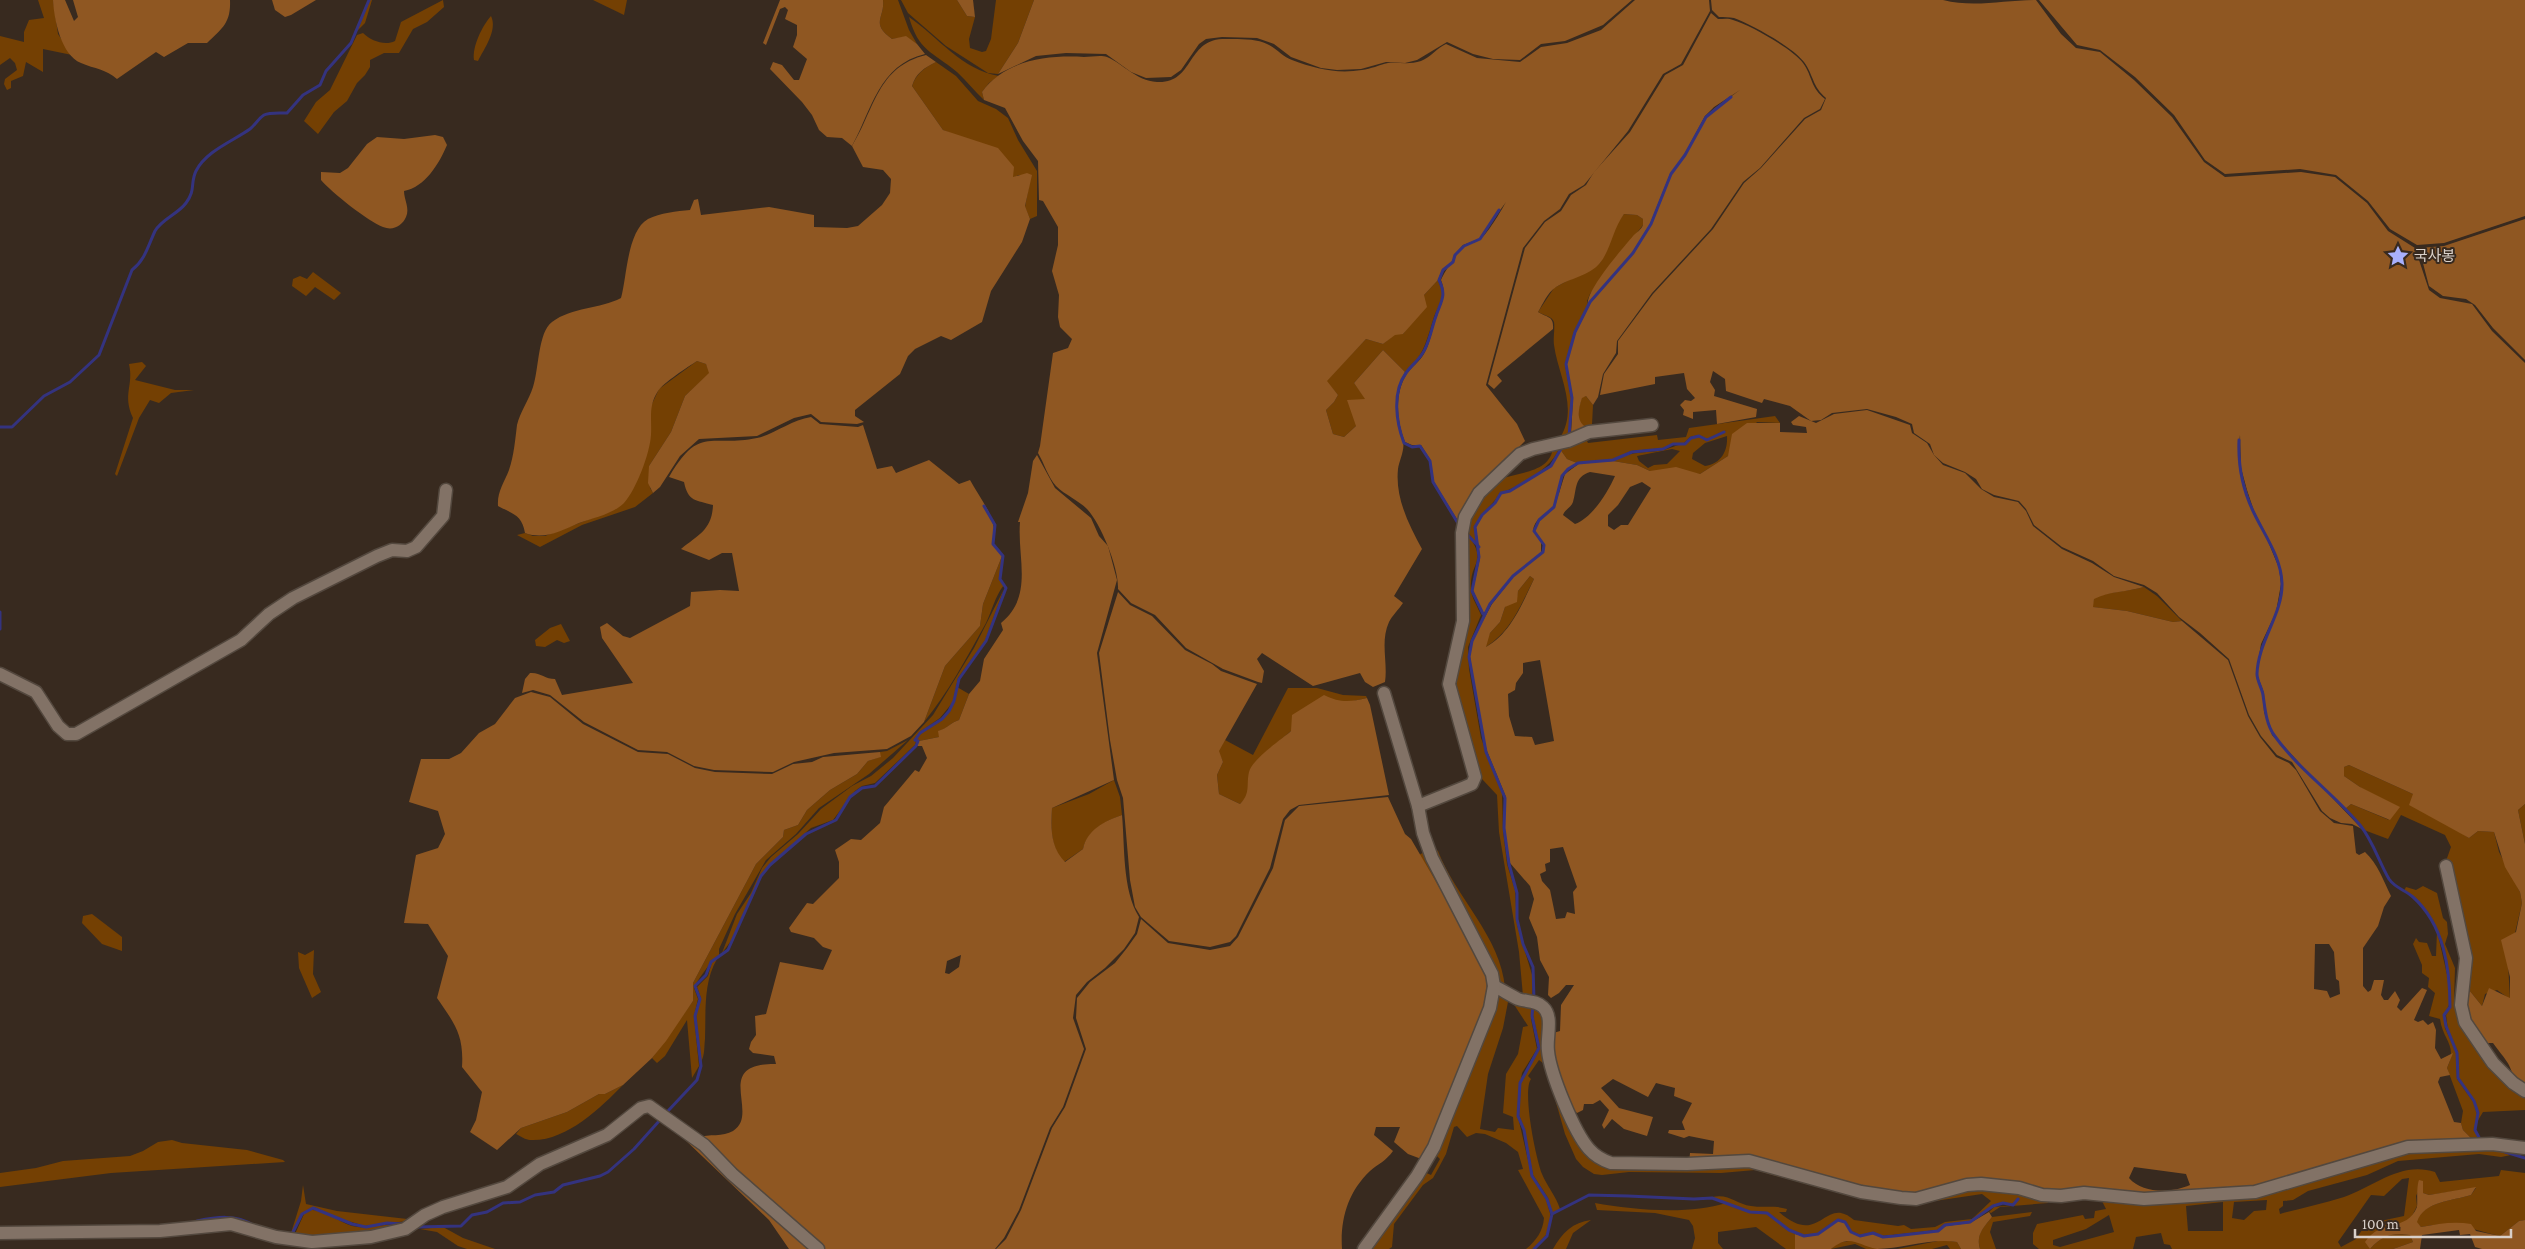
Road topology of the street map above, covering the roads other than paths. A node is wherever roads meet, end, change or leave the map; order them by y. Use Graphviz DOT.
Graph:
graph roads {
  1 [pos="1652,425"];
  2 [pos="446,490"];
  3 [pos="0,674"];
  4 [pos="1384,693"];
  5 [pos="1418,806"];
  6 [pos="2446,866"];
  7 [pos="1494,986"];
  8 [pos="2525,1091"];
  9 [pos="2525,1148"];
  10 [pos="0,1232"];
  11 [pos="818,1249"];
  12 [pos="1364,1249"];
  1 -- 5 [label="street"];
  2 -- 3 [label="street"];
  4 -- 5 [label="street"];
  5 -- 7 [label="street"];
  6 -- 8 [label="street"];
  7 -- 9 [label="street"];
  7 -- 12 [label="street"];
  10 -- 11 [label="street"];
}
